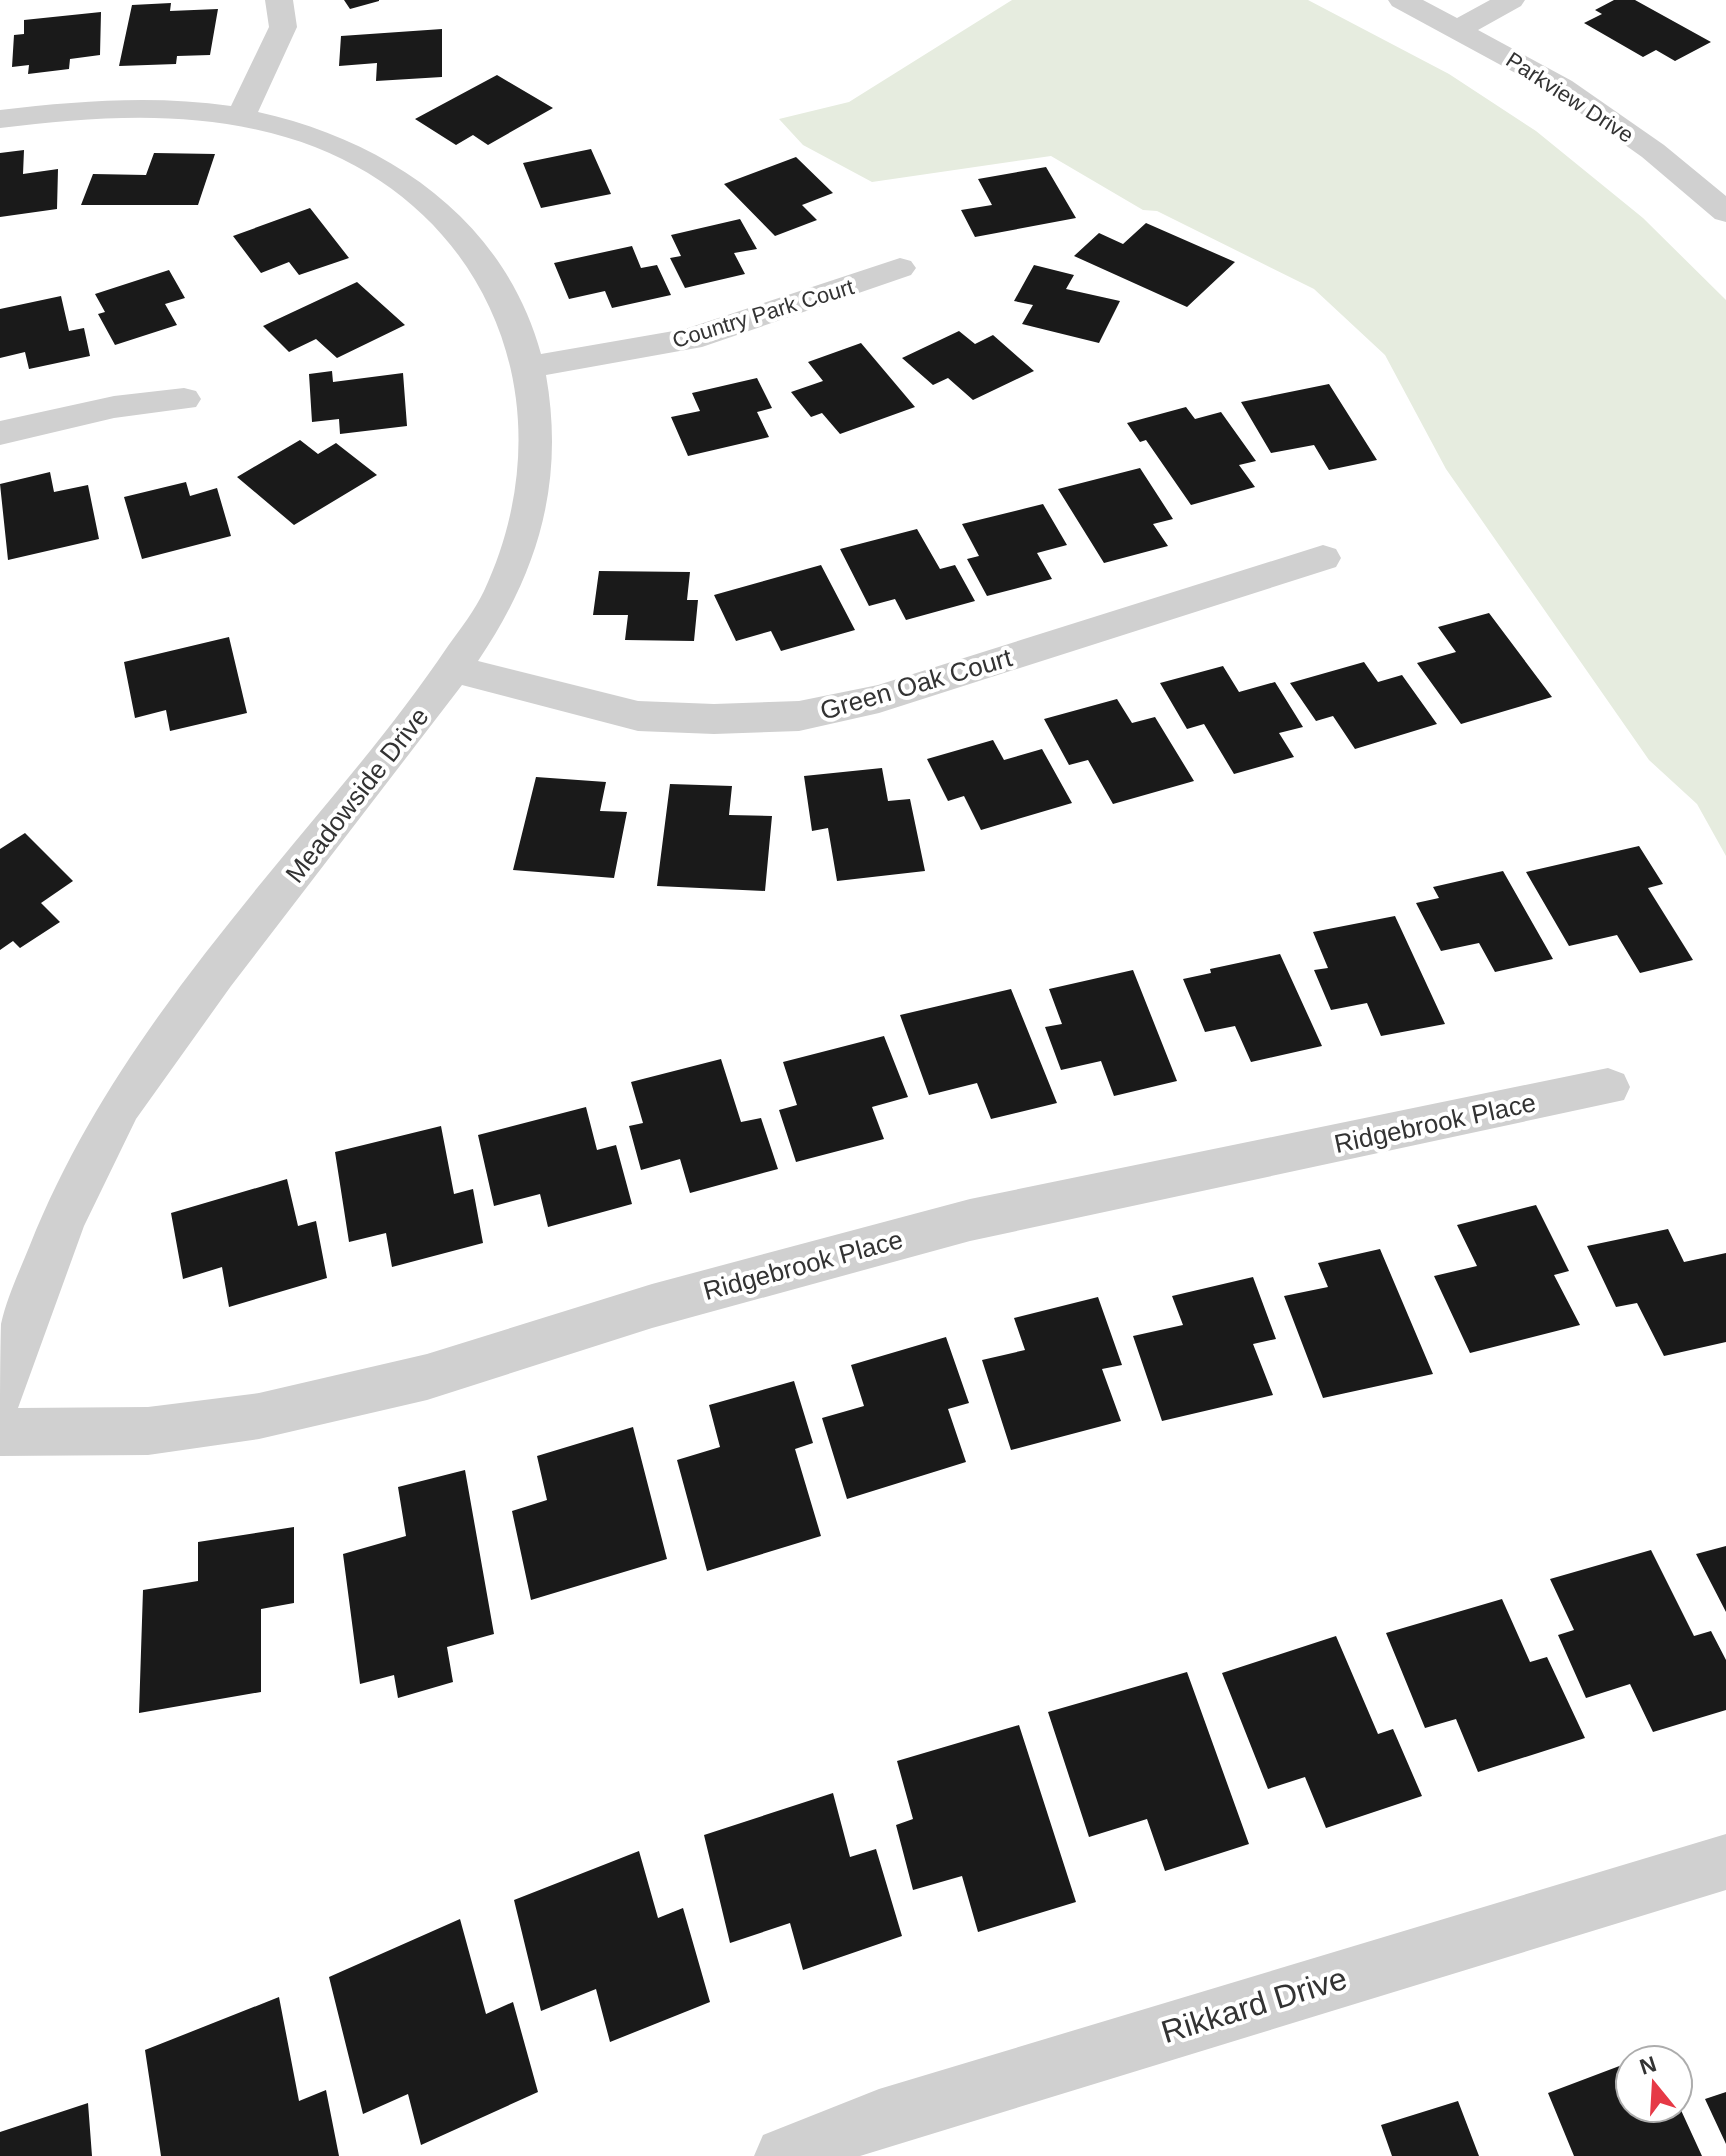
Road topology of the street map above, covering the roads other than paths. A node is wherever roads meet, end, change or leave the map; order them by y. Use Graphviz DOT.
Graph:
graph roads {
  1 [pos="279,0"];
  2 [pos="1402,0"];
  3 [pos="1511,0"];
  4 [pos="1458,29"];
  5 [pos="240,117"];
  6 [pos="0,119"];
  7 [pos="1726,212"];
  8 [pos="900,268"];
  9 [pos="529,367"];
  10 [pos="184,399"];
  11 [pos="0,433"];
  12 [pos="1323,558"];
  13 [pos="454,669"];
  14 [pos="1608,1087"];
  15 [pos="0,1395"];
  16 [pos="0,1432"];
  17 [pos="1726,1862"];
  18 [pos="784,2156"];
  1 -- 5 [label="street"];
  2 -- 4 [label="street, Parkview Drive"];
  3 -- 4 [label="street"];
  4 -- 7 [label="street, Parkview Drive"];
  5 -- 6 [label="street, Meadowside Drive"];
  5 -- 9 [label="street, Meadowside Drive"];
  8 -- 9 [label="street, Country Park Court"];
  9 -- 13 [label="street, Meadowside Drive"];
  10 -- 11 [label="street"];
  12 -- 13 [label="street, Green Oak Court"];
  13 -- 15 [label="street, Meadowside Drive"];
  14 -- 16 [label="street, Ridgebrook Place"];
  17 -- 18 [label="street, Rikkard Drive"];
}
